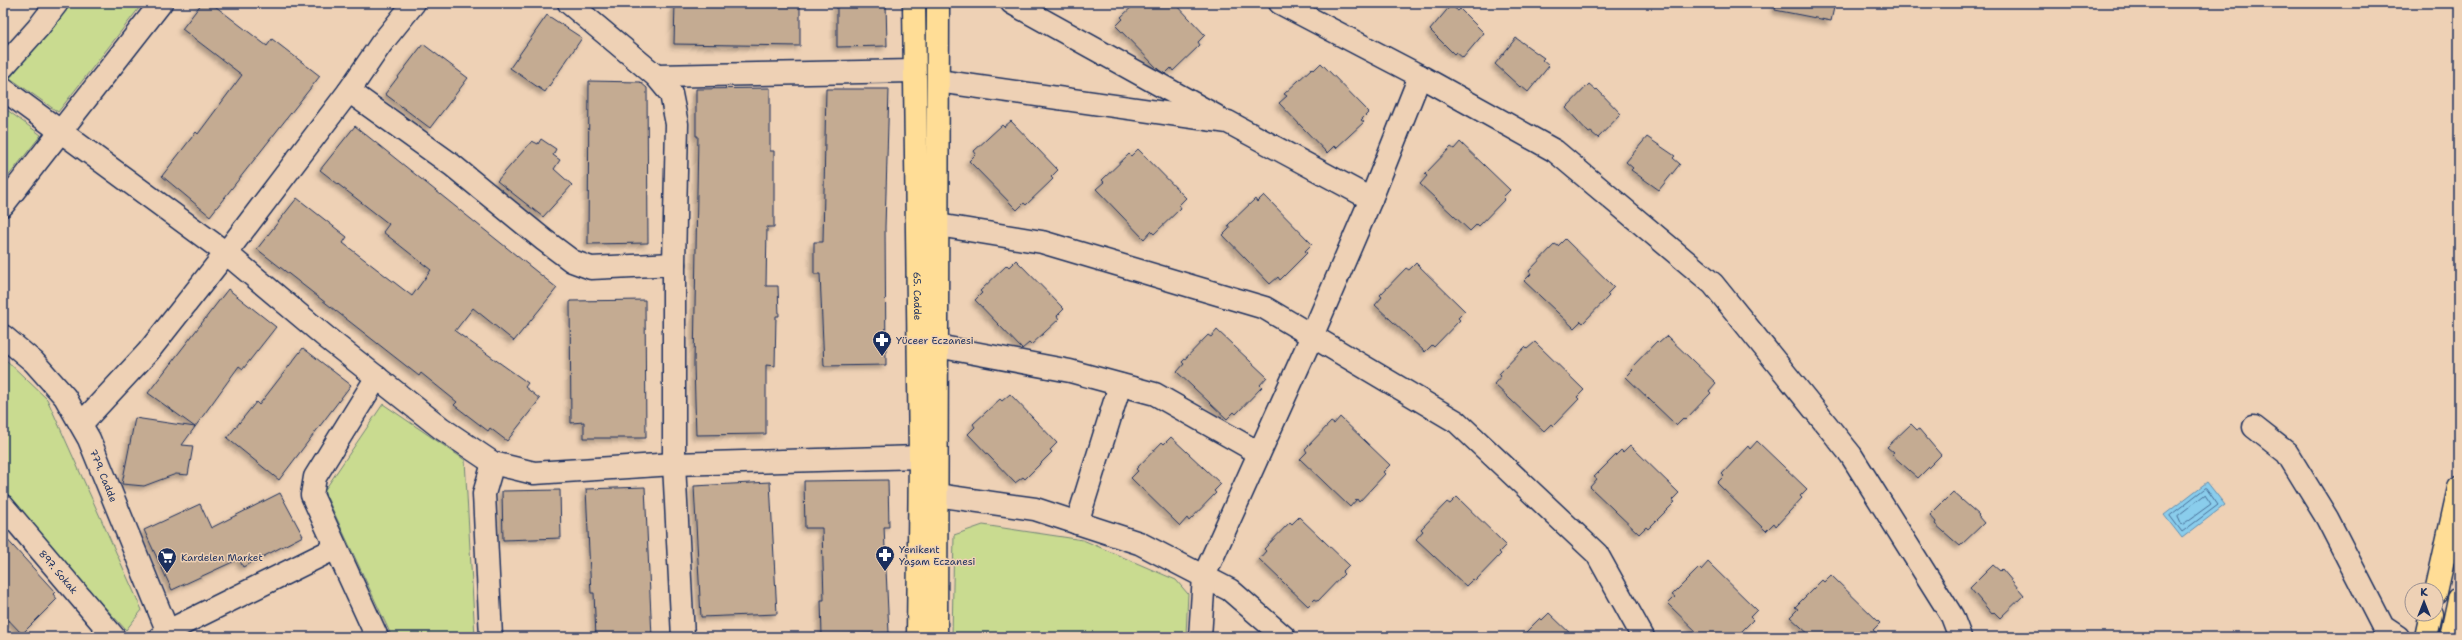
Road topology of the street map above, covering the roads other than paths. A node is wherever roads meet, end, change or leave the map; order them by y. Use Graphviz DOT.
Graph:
graph roads {
  1 [pos="57,3"];
  2 [pos="161,3"];
  3 [pos="414,3"];
  4 [pos="569,3"];
  5 [pos="914,3"];
  6 [pos="938,3"];
  7 [pos="1012,3"];
  8 [pos="1280,3"];
  9 [pos="3,67"];
  10 [pos="914,71"];
  11 [pos="656,76"];
  12 [pos="1420,76"];
  13 [pos="938,81"];
  14 [pos="3,89"];
  15 [pos="349,91"];
  16 [pos="1228,122"];
  17 [pos="63,131"];
  18 [pos="1371,199"];
  19 [pos="3,205"];
  20 [pos="938,226"];
  21 [pos="226,253"];
  22 [pos="674,264"];
  23 [pos="3,336"];
  24 [pos="1312,336"];
  25 [pos="937,346"];
  26 [pos="377,378"];
  27 [pos="1120,385"];
  28 [pos="81,424"];
  29 [pos="2254,426"];
  30 [pos="1259,453"];
  31 [pos="920,458"];
  32 [pos="493,463"];
  33 [pos="674,464"];
  34 [pos="2459,488"];
  35 [pos="936,495"];
  36 [pos="3,506"];
  37 [pos="1077,523"];
  38 [pos="336,548"];
  39 [pos="1204,576"];
  40 [pos="2438,582"];
  41 [pos="2459,599"];
  42 [pos="2429,622"];
  43 [pos="167,635"];
  44 [pos="114,637"];
  45 [pos="377,637"];
  46 [pos="491,637"];
  47 [pos="683,637"];
  48 [pos="918,637"];
  49 [pos="936,637"];
  50 [pos="1200,637"];
  51 [pos="1284,637"];
  52 [pos="1643,637"];
  53 [pos="1960,637"];
  54 [pos="2398,637"];
  55 [pos="2426,637"];
  56 [pos="2451,637"];
  1 -- 9 [label="street"];
  2 -- 17 [label="street"];
  3 -- 15 [label="street"];
  4 -- 11 [label="street"];
  5 -- 10 [label="main road, 65. Cadde"];
  6 -- 13 [label="main road, 65. Cadde"];
  7 -- 16 [label="street"];
  8 -- 12 [label="street"];
  10 -- 11 [label="street"];
  10 -- 31 [label="main road, 65. Cadde"];
  11 -- 22 [label="street"];
  12 -- 18 [label="street"];
  12 -- 53 [label="street"];
  13 -- 16 [label="street"];
  13 -- 20 [label="main road, 65. Cadde"];
  14 -- 17 [label="street"];
  15 -- 21 [label="street"];
  15 -- 22 [label="street"];
  16 -- 18 [label="street"];
  17 -- 19 [label="street"];
  17 -- 21 [label="street"];
  18 -- 24 [label="street"];
  20 -- 24 [label="street"];
  20 -- 25 [label="main road, 65. Cadde"];
  21 -- 26 [label="street"];
  21 -- 28 [label="street"];
  22 -- 33 [label="street"];
  23 -- 28 [label="street, 779. Cadde"];
  24 -- 30 [label="street"];
  24 -- 52 [label="street"];
  25 -- 27 [label="street"];
  25 -- 35 [label="main road, 65. Cadde"];
  26 -- 32 [label="street"];
  26 -- 38 [label="street"];
  27 -- 30 [label="street"];
  27 -- 37 [label="street"];
  28 -- 43 [label="street, 779. Cadde"];
  29 -- 54 [label="street"];
  30 -- 39 [label="street"];
  31 -- 33 [label="street"];
  31 -- 48 [label="main road, 65. Cadde"];
  32 -- 33 [label="street"];
  32 -- 46 [label="street"];
  33 -- 47 [label="street"];
  34 -- 40 [label="main road"];
  35 -- 37 [label="street"];
  35 -- 49 [label="main road, 65. Cadde"];
  36 -- 44 [label="street, 897. Sokak"];
  37 -- 39 [label="street"];
  38 -- 43 [label="street"];
  38 -- 45 [label="street"];
  39 -- 50 [label="street"];
  39 -- 51 [label="street"];
  41 -- 56 [label="main road"];
  42 -- 55 [label="main road"];
}
